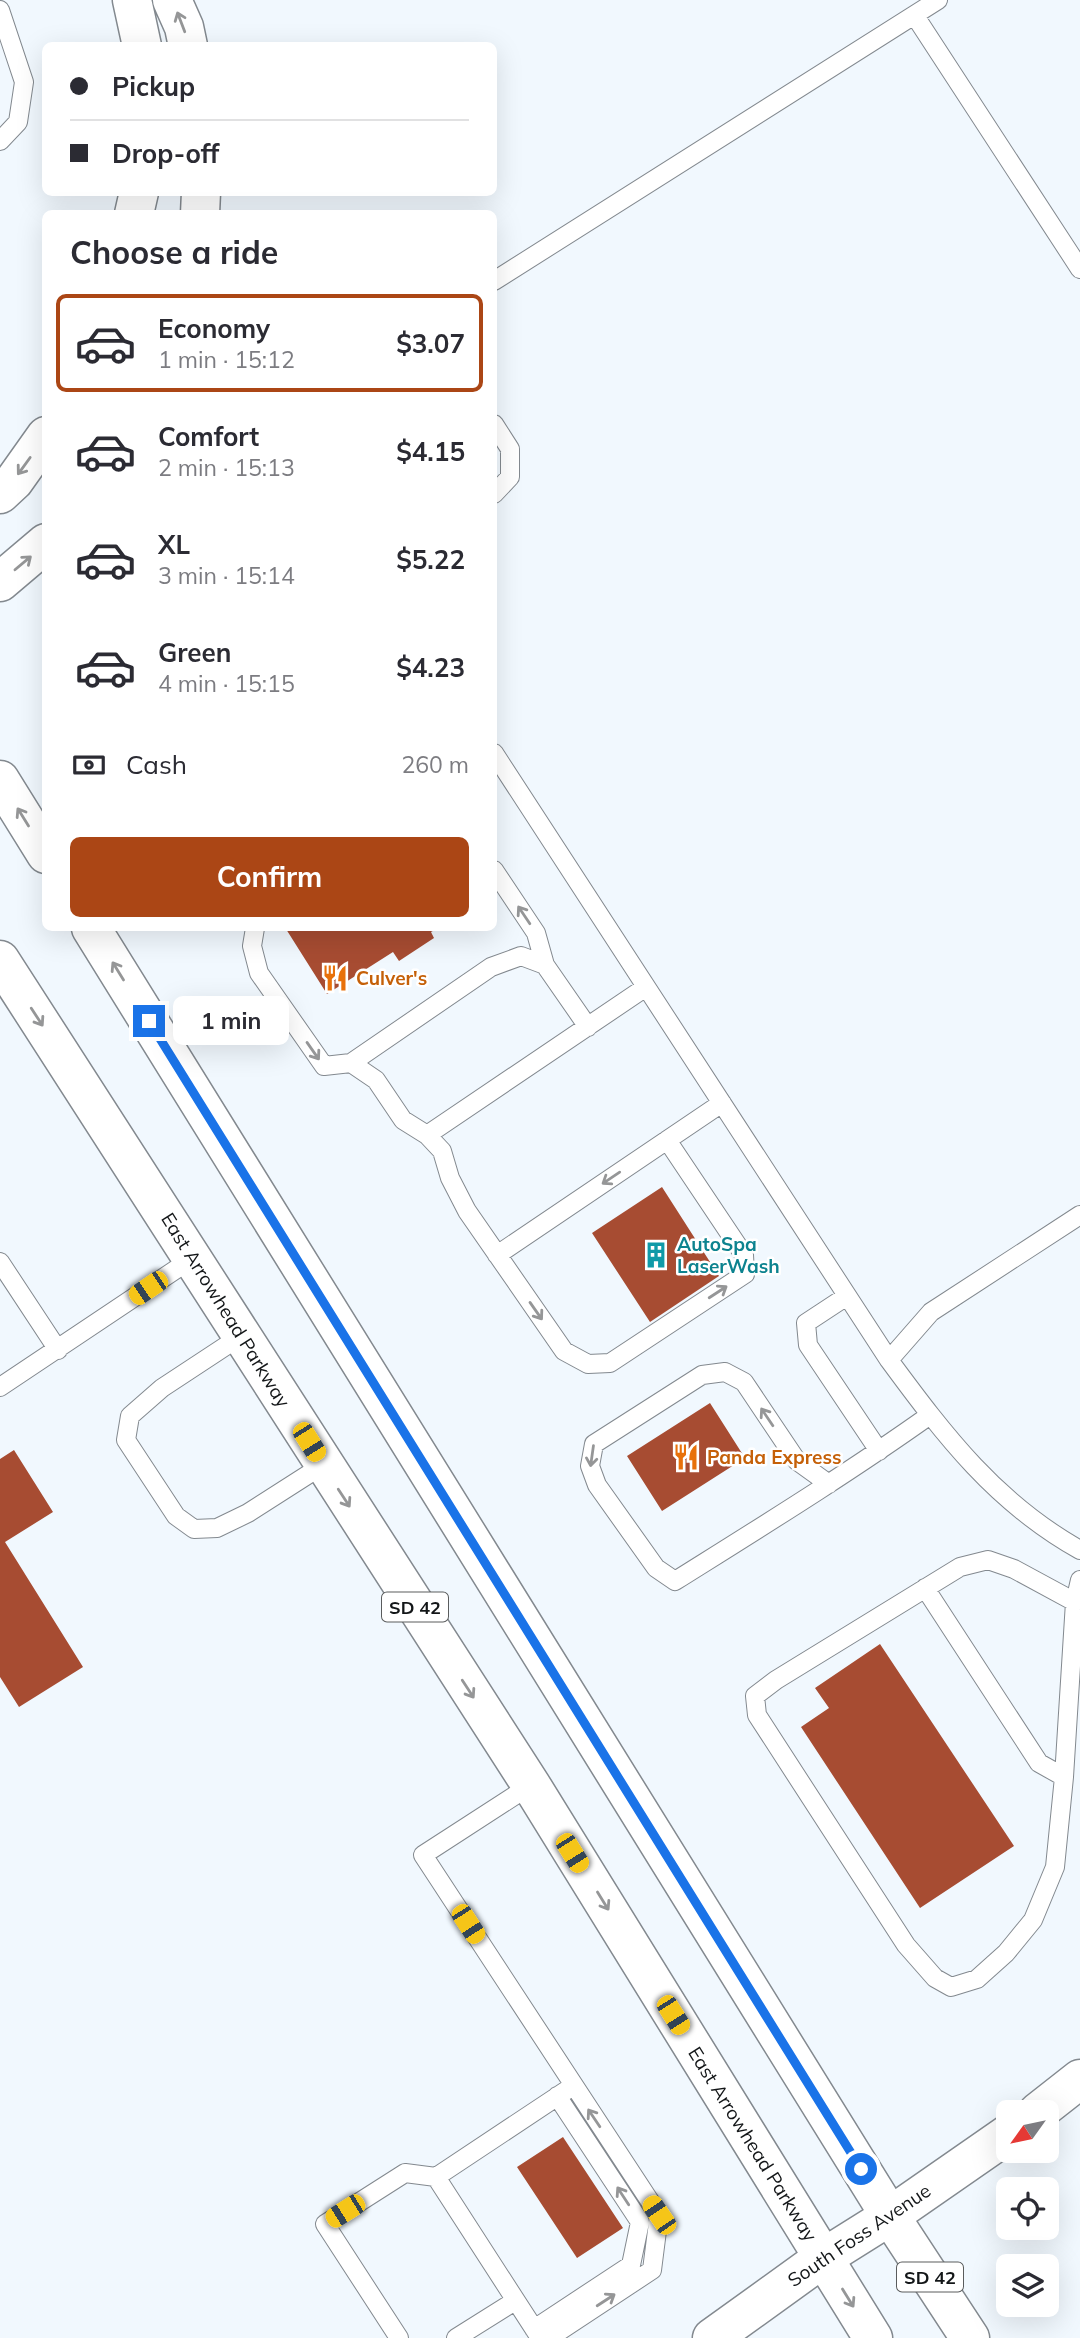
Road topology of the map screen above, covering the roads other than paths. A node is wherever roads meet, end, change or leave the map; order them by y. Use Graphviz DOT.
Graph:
graph roads {
  1 [pos="132,0"];
  2 [pos="172,0"];
  3 [pos="938,0"];
  4 [pos="0,10"];
  5 [pos="915,16"];
  6 [pos="141,42"];
  7 [pos="187,42"];
  8 [pos="0,141"];
  9 [pos="1080,269"];
  10 [pos="497,279"];
  11 [pos="497,429"];
  12 [pos="42,442"];
  13 [pos="497,492"];
  14 [pos="0,494"];
  15 [pos="42,546"];
  16 [pos="0,582"];
  17 [pos="497,757"];
  18 [pos="0,780"];
  19 [pos="42,848"];
  20 [pos="497,874"];
  21 [pos="93,931"];
  22 [pos="255,931"];
  23 [pos="0,960"];
  24 [pos="545,965"];
  25 [pos="646,987"];
  26 [pos="587,1027"];
  27 [pos="351,1063"];
  28 [pos="722,1103"];
  29 [pos="427,1135"];
  30 [pos="667,1140"];
  31 [pos="1080,1215"];
  32 [pos="497,1255"];
  33 [pos="193,1258"];
  34 [pos="0,1262"];
  35 [pos="847,1296"];
  36 [pos="242,1336"];
  37 [pos="58,1349"];
  38 [pos="889,1360"];
  39 [pos="0,1387"];
  40 [pos="930,1415"];
  41 [pos="879,1451"];
  42 [pos="323,1465"];
  43 [pos="829,1483"];
  44 [pos="1080,1550"];
  45 [pos="1080,1580"];
  46 [pos="925,1588"];
  47 [pos="1075,1602"];
  48 [pos="1064,1777"];
  49 [pos="531,1785"];
  50 [pos="1080,2079"];
  51 [pos="565,2091"];
  52 [pos="1053,2100"];
  53 [pos="996,2142"];
  54 [pos="436,2177"];
  55 [pos="890,2216"];
  56 [pos="823,2258"];
  57 [pos="515,2301"];
  58 [pos="541,2335"];
  59 [pos="400,2338"];
  60 [pos="456,2338"];
  61 [pos="712,2338"];
  62 [pos="873,2338"];
  63 [pos="970,2338"];
  1 -- 6 [label="main road"];
  7 -- 2 [label="main road, one-way"];
  3 -- 5 [label="lane"];
  4 -- 8 [label="lane"];
  5 -- 9 [label="lane"];
  5 -- 10 [label="lane"];
  11 -- 13 [label="lane"];
  12 -- 14 [label="main road, one-way"];
  16 -- 15 [label="main road, one-way"];
  17 -- 25 [label="lane"];
  19 -- 18 [label="main road, one-way"];
  24 -- 20 [label="lane, one-way"];
  55 -- 21 [label="main road, SD 42, one-way"];
  22 -- 27 [label="lane, one-way"];
  23 -- 33 [label="main road, East Arrowhead Parkway / SD 42, one-way"];
  24 -- 26 [label="lane"];
  24 -- 27 [label="lane"];
  25 -- 26 [label="lane"];
  25 -- 28 [label="lane"];
  26 -- 29 [label="lane"];
  27 -- 29 [label="lane"];
  28 -- 30 [label="lane"];
  28 -- 35 [label="lane"];
  29 -- 32 [label="lane"];
  30 -- 32 [label="lane, one-way"];
  32 -- 30 [label="lane, one-way"];
  31 -- 38 [label="lane"];
  33 -- 36 [label="main road, East Arrowhead Parkway / SD 42"];
  33 -- 37 [label="lane"];
  34 -- 37 [label="lane"];
  35 -- 38 [label="lane"];
  35 -- 41 [label="lane"];
  36 -- 42 [label="main road, East Arrowhead Parkway / SD 42"];
  36 -- 42 [label="lane"];
  37 -- 39 [label="lane"];
  38 -- 40 [label="lane"];
  40 -- 41 [label="lane"];
  40 -- 44 [label="lane"];
  41 -- 43 [label="lane"];
  42 -- 49 [label="main road, East Arrowhead Parkway / SD 42, one-way"];
  43 -- 43 [label="lane, one-way"];
  45 -- 47 [label="lane"];
  46 -- 47 [label="lane"];
  46 -- 48 [label="lane"];
  46 -- 48 [label="lane"];
  47 -- 48 [label="lane"];
  49 -- 51 [label="lane"];
  49 -- 56 [label="main road, East Arrowhead Parkway / SD 42, one-way"];
  50 -- 52 [label="main road"];
  51 -- 54 [label="lane"];
  58 -- 51 [label="lane, one-way"];
  53 -- 55 [label="main road, South Foss Avenue"];
  54 -- 57 [label="lane"];
  54 -- 59 [label="lane"];
  55 -- 56 [label="main road, South Foss Avenue"];
  55 -- 63 [label="main road, SD 42"];
  56 -- 61 [label="main road, South Foss Avenue"];
  56 -- 62 [label="main road, East Arrowhead Parkway / SD 42, one-way"];
  57 -- 58 [label="lane"];
  57 -- 60 [label="lane"];
}
